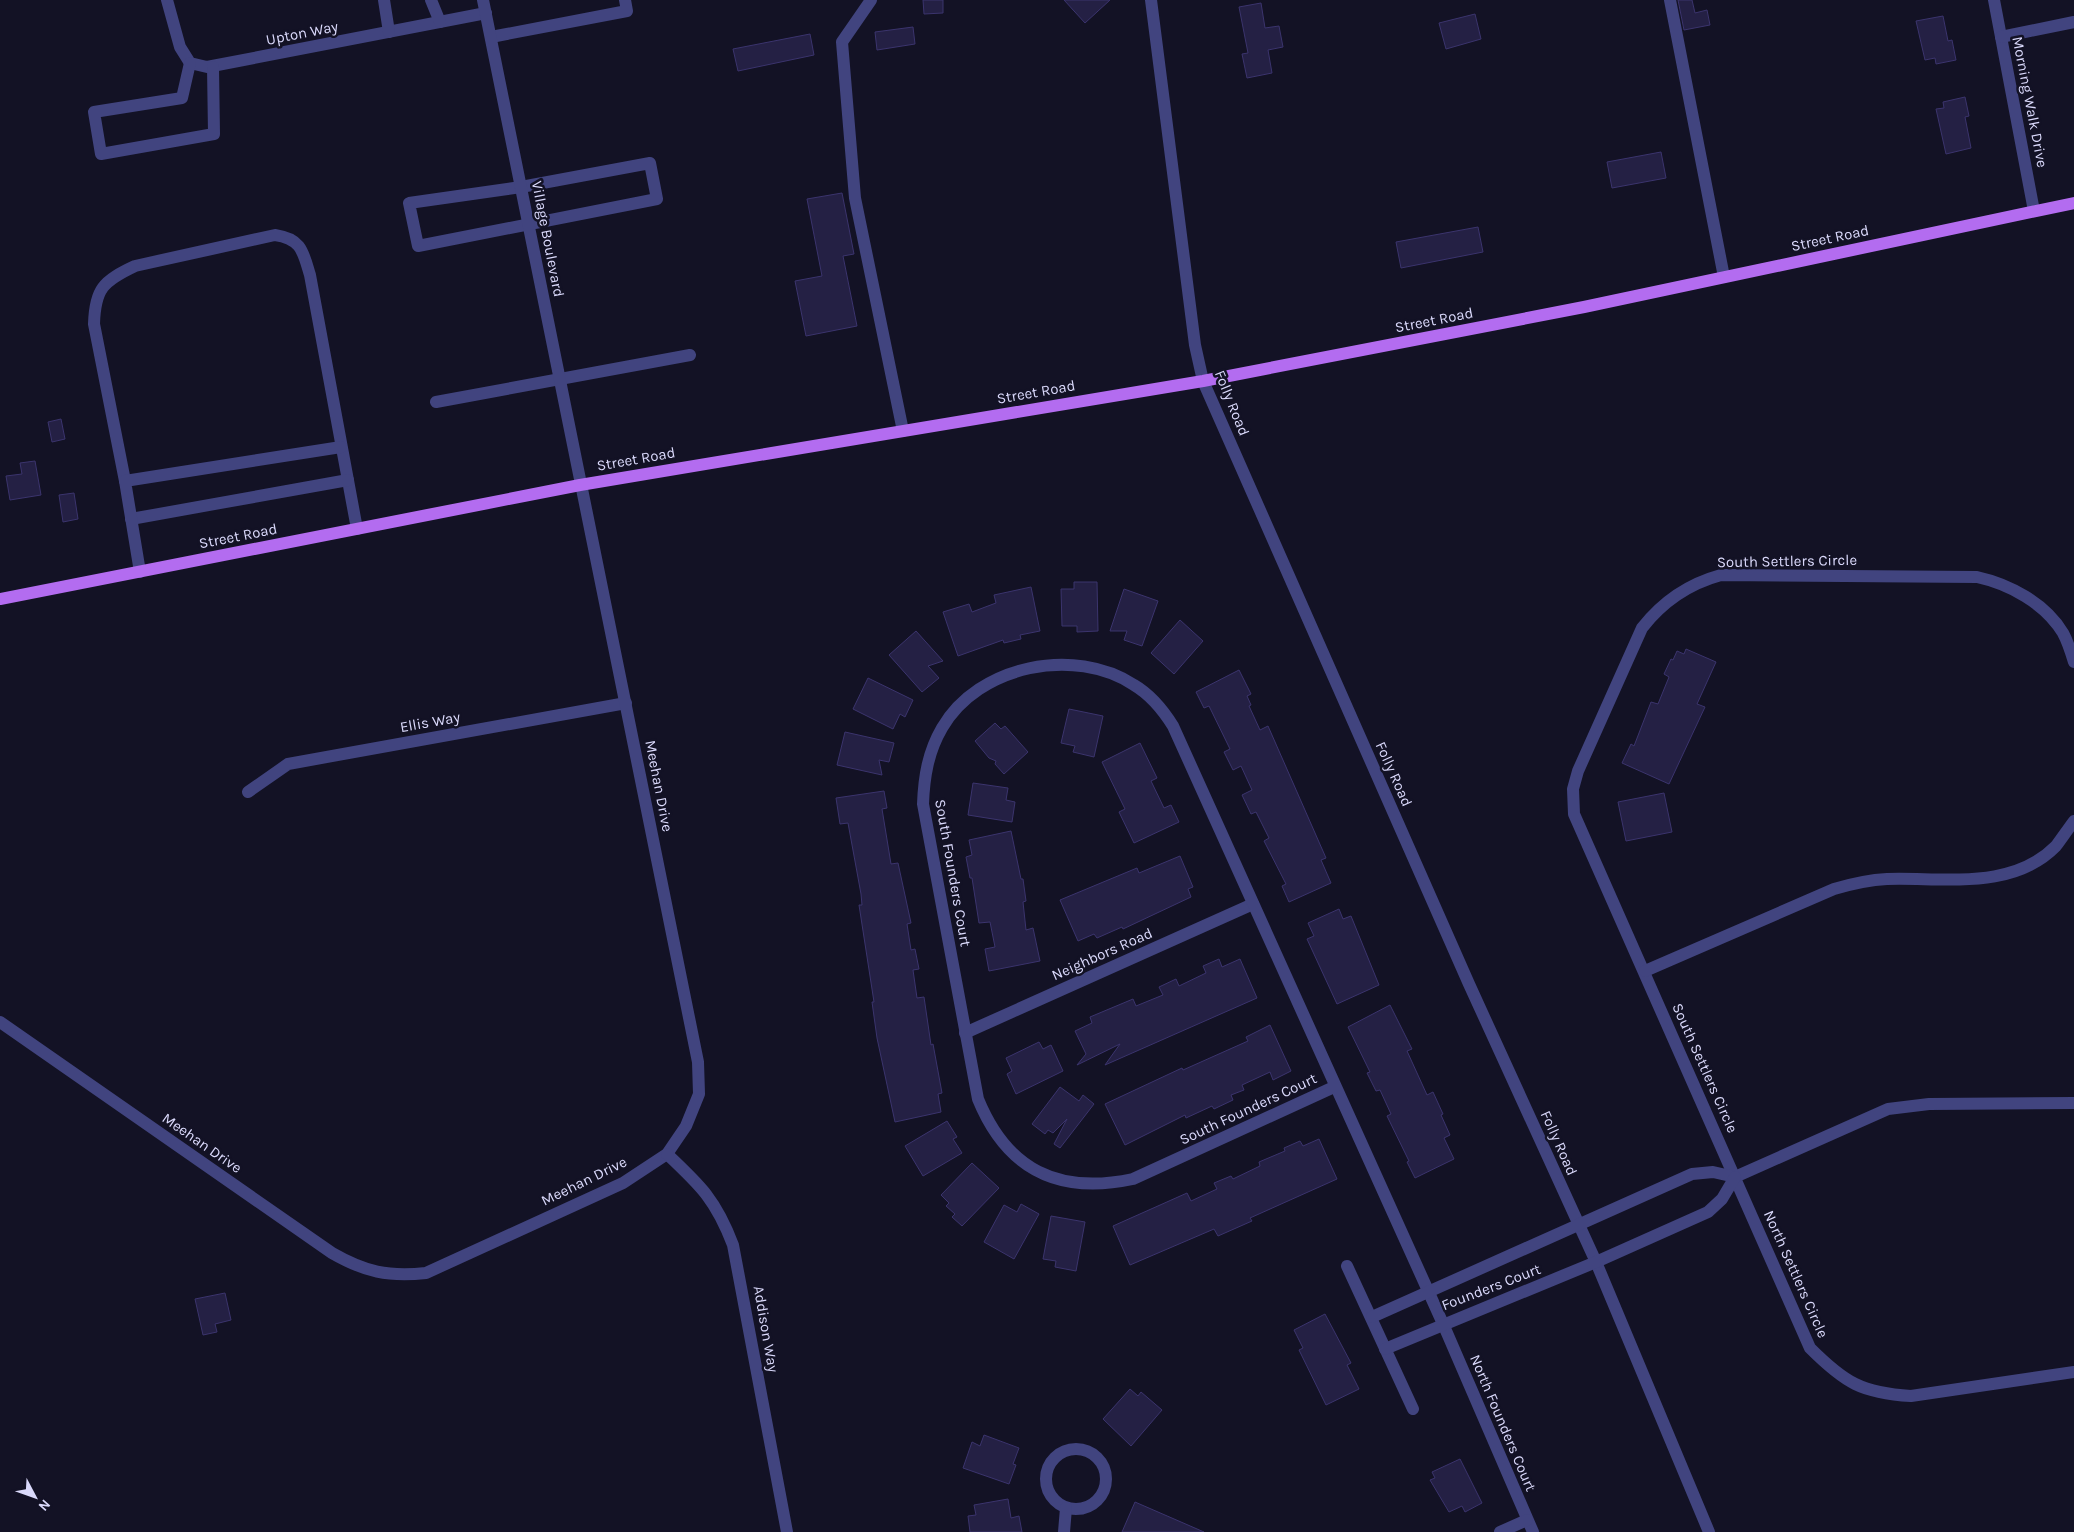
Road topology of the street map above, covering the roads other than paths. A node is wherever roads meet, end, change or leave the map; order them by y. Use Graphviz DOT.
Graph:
graph roads {
  1 [pos="167,0"];
  2 [pos="384,0"];
  3 [pos="431,0"];
  4 [pos="484,0"];
  5 [pos="625,0"];
  6 [pos="871,0"];
  7 [pos="1151,0"];
  8 [pos="1670,0"];
  9 [pos="1994,0"];
  10 [pos="486,13"];
  11 [pos="440,22"];
  12 [pos="2074,22"];
  13 [pos="389,32"];
  14 [pos="491,37"];
  15 [pos="2001,37"];
  16 [pos="190,63"];
  17 [pos="213,67"];
  18 [pos="521,187"];
  19 [pos="2074,203"];
  20 [pos="2034,211"];
  21 [pos="528,224"];
  22 [pos="1724,277"];
  23 [pos="690,355"];
  24 [pos="559,380"];
  25 [pos="1203,381"];
  26 [pos="436,402"];
  27 [pos="903,431"];
  28 [pos="341,448"];
  29 [pos="348,480"];
  30 [pos="125,482"];
  31 [pos="580,485"];
  32 [pos="131,518"];
  33 [pos="357,529"];
  34 [pos="140,572"];
  35 [pos="0,600"];
  36 [pos="2074,662"];
  37 [pos="626,703"];
  38 [pos="248,792"];
  39 [pos="2074,821"];
  40 [pos="1253,904"];
  41 [pos="1645,971"];
  42 [pos="0,1022"];
  43 [pos="965,1034"];
  44 [pos="1334,1087"];
  45 [pos="2074,1103"];
  46 [pos="667,1154"];
  47 [pos="1735,1177"];
  48 [pos="1578,1225"];
  49 [pos="1596,1262"];
  50 [pos="1347,1266"];
  51 [pos="1428,1293"];
  52 [pos="1372,1318"];
  53 [pos="1444,1326"];
  54 [pos="1385,1349"];
  55 [pos="2074,1372"];
  56 [pos="1413,1409"];
  57 [pos="1066,1508"];
  58 [pos="1527,1520"];
  59 [pos="787,1532"];
  60 [pos="1064,1532"];
  61 [pos="1500,1532"];
  62 [pos="1533,1532"];
  63 [pos="1709,1532"];
  1 -- 16 [label="street"];
  2 -- 13 [label="street"];
  3 -- 11 [label="street"];
  4 -- 10 [label="street, Village Boulevard"];
  5 -- 14 [label="street"];
  6 -- 27 [label="street"];
  7 -- 25 [label="street, Folly Road"];
  8 -- 22 [label="street"];
  9 -- 15 [label="street, Morning Walk Drive"];
  10 -- 11 [label="street, Upton Way"];
  10 -- 14 [label="street, Village Boulevard"];
  11 -- 13 [label="street, Upton Way"];
  12 -- 15 [label="street"];
  13 -- 17 [label="street, Upton Way"];
  14 -- 18 [label="street, Village Boulevard"];
  15 -- 20 [label="street, Morning Walk Drive"];
  16 -- 17 [label="street, Upton Way"];
  16 -- 17 [label="street"];
  18 -- 21 [label="street, Village Boulevard"];
  18 -- 21 [label="street"];
  18 -- 21 [label="street"];
  19 -- 20 [label="main road, Street Road"];
  20 -- 22 [label="main road, Street Road"];
  21 -- 24 [label="street, Village Boulevard"];
  22 -- 25 [label="main road, Street Road"];
  23 -- 24 [label="street"];
  24 -- 26 [label="street"];
  24 -- 31 [label="street, Village Boulevard"];
  25 -- 27 [label="main road, Street Road"];
  25 -- 48 [label="street, Folly Road"];
  27 -- 31 [label="main road, Street Road"];
  28 -- 29 [label="street"];
  28 -- 30 [label="street"];
  28 -- 30 [label="street"];
  29 -- 32 [label="street"];
  29 -- 33 [label="street"];
  30 -- 32 [label="street"];
  31 -- 33 [label="main road, Street Road"];
  31 -- 37 [label="street, Meehan Drive"];
  32 -- 34 [label="street"];
  33 -- 34 [label="main road, Street Road"];
  34 -- 35 [label="main road, Street Road"];
  36 -- 41 [label="street, South Settlers Circle"];
  37 -- 38 [label="street, Ellis Way"];
  37 -- 46 [label="street, Meehan Drive"];
  39 -- 41 [label="street"];
  40 -- 43 [label="street, Neighbors Road"];
  40 -- 43 [label="street, South Founders Court"];
  40 -- 44 [label="street, South Founders Court"];
  41 -- 47 [label="street, South Settlers Circle"];
  42 -- 46 [label="street, Meehan Drive"];
  43 -- 44 [label="street, South Founders Court"];
  44 -- 51 [label="street, South Founders Court"];
  45 -- 47 [label="street"];
  46 -- 59 [label="street, Addison Way"];
  47 -- 48 [label="street"];
  47 -- 49 [label="street"];
  47 -- 55 [label="street, North Settlers Circle"];
  48 -- 49 [label="street, Folly Road"];
  48 -- 51 [label="street, Founders Court"];
  49 -- 53 [label="street, Founders Court"];
  49 -- 63 [label="street, Folly Road"];
  50 -- 52 [label="street"];
  51 -- 52 [label="street"];
  51 -- 53 [label="street, Founders Court"];
  52 -- 54 [label="street"];
  53 -- 54 [label="street"];
  53 -- 58 [label="street, North Founders Court"];
  54 -- 56 [label="street"];
  57 -- 57 [label="street"];
  57 -- 60 [label="street"];
  58 -- 61 [label="street"];
  58 -- 62 [label="street, North Founders Court"];
}
